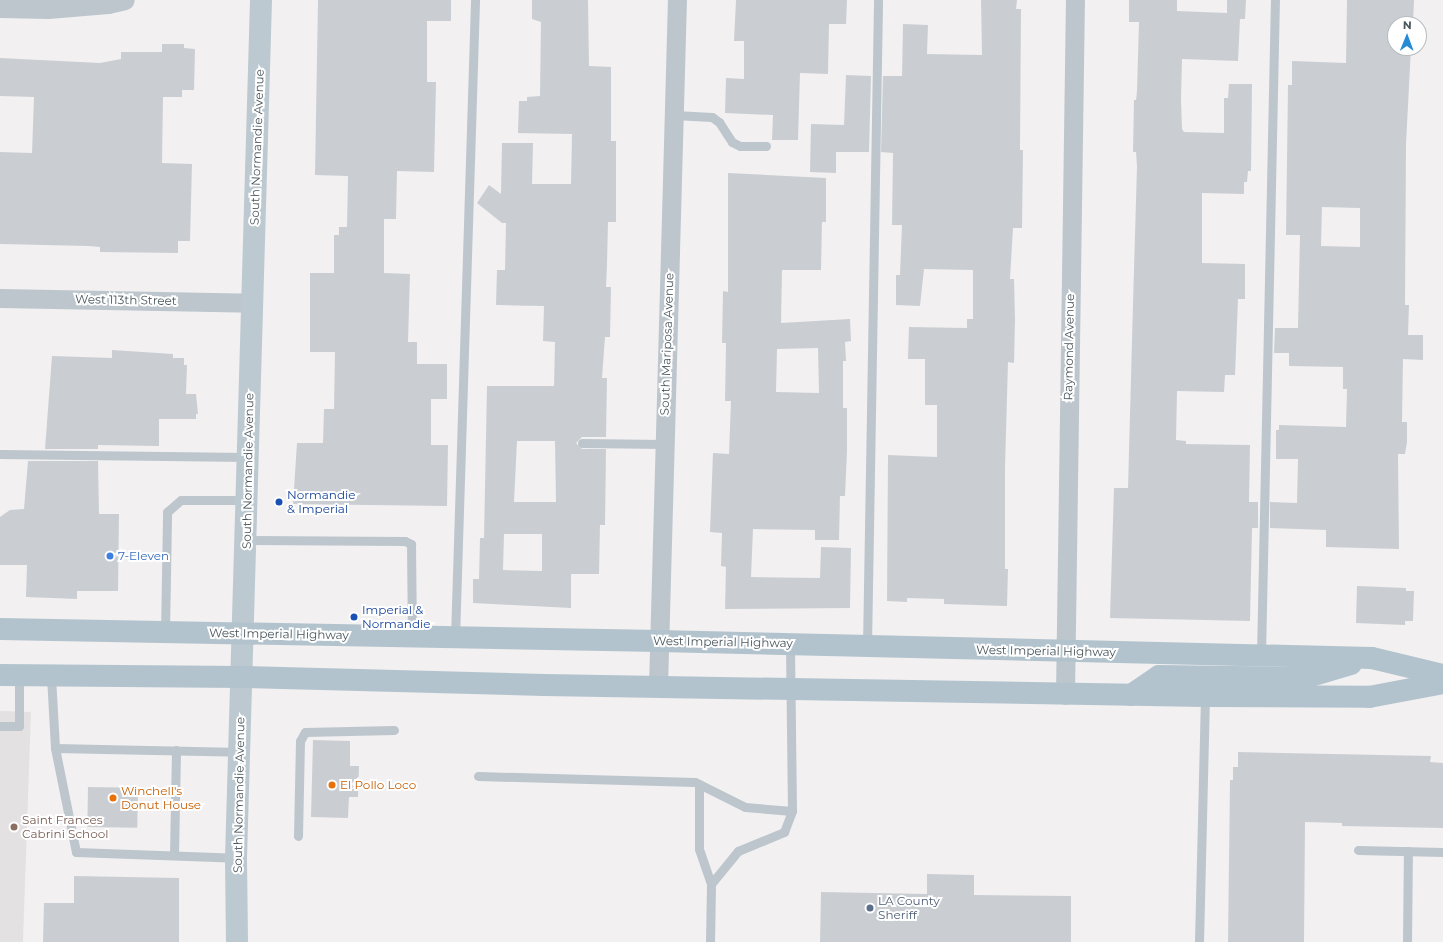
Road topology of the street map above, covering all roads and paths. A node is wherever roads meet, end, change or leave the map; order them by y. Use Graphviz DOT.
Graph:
graph roads {
  1 [pos="125,0"];
  2 [pos="261,0"];
  3 [pos="475,0"];
  4 [pos="677,0"];
  5 [pos="878,0"];
  6 [pos="1075,0"];
  7 [pos="1275,0"];
  8 [pos="0,8"];
  9 [pos="674,115"];
  10 [pos="766,146"];
  11 [pos="0,298"];
  12 [pos="252,303"];
  13 [pos="582,443"];
  14 [pos="664,444"];
  15 [pos="0,454"];
  16 [pos="247,457"];
  17 [pos="247,500"];
  18 [pos="246,540"];
  19 [pos="0,629"];
  20 [pos="165,632"];
  21 [pos="244,634"];
  22 [pos="412,636"];
  23 [pos="455,638"];
  24 [pos="659,641"];
  25 [pos="790,644"];
  26 [pos="867,646"];
  27 [pos="1064,651"];
  28 [pos="1261,656"];
  29 [pos="1372,658"];
  30 [pos="10,675"];
  31 [pos="1443,675"];
  32 [pos="51,676"];
  33 [pos="242,677"];
  34 [pos="1443,683"];
  35 [pos="658,687"];
  36 [pos="790,690"];
  37 [pos="1064,695"];
  38 [pos="1131,696"];
  39 [pos="1204,696"];
  40 [pos="0,726"];
  41 [pos="394,730"];
  42 [pos="55,748"];
  43 [pos="176,750"];
  44 [pos="240,752"];
  45 [pos="478,776"];
  46 [pos="699,784"];
  47 [pos="792,811"];
  48 [pos="298,836"];
  49 [pos="1358,850"];
  50 [pos="1408,851"];
  51 [pos="1443,852"];
  52 [pos="174,855"];
  53 [pos="236,858"];
  54 [pos="711,884"];
  55 [pos="237,942"];
  56 [pos="710,942"];
  57 [pos="1199,942"];
  58 [pos="1407,942"];
  1 -- 8 [label="street"];
  2 -- 12 [label="main road, South Normandie Avenue"];
  3 -- 23 [label="lane"];
  4 -- 9 [label="street, South Mariposa Avenue"];
  5 -- 26 [label="lane"];
  6 -- 27 [label="street, Raymond Avenue"];
  7 -- 28 [label="lane"];
  9 -- 10 [label="lane"];
  9 -- 14 [label="street, South Mariposa Avenue"];
  11 -- 12 [label="street, West 113th Street"];
  12 -- 16 [label="main road, South Normandie Avenue"];
  13 -- 14 [label="lane"];
  14 -- 24 [label="street, South Mariposa Avenue"];
  15 -- 16 [label="lane"];
  16 -- 17 [label="main road, South Normandie Avenue"];
  17 -- 18 [label="main road, South Normandie Avenue"];
  17 -- 20 [label="lane"];
  18 -- 21 [label="main road, South Normandie Avenue"];
  18 -- 22 [label="lane"];
  19 -- 20 [label="main road, West Imperial Highway"];
  20 -- 21 [label="main road, West Imperial Highway"];
  21 -- 22 [label="main road, West Imperial Highway"];
  21 -- 33 [label="main road, South Normandie Avenue"];
  22 -- 23 [label="main road, West Imperial Highway"];
  23 -- 24 [label="main road, West Imperial Highway"];
  24 -- 25 [label="main road, West Imperial Highway"];
  24 -- 35 [label="street, South Mariposa Avenue"];
  25 -- 26 [label="main road, West Imperial Highway"];
  25 -- 36 [label="lane"];
  26 -- 27 [label="main road, West Imperial Highway"];
  27 -- 28 [label="main road, West Imperial Highway"];
  27 -- 37 [label="street, Raymond Avenue"];
  28 -- 29 [label="main road, West Imperial Highway"];
  29 -- 31 [label="main road, West Imperial Highway"];
  29 -- 38 [label="main road"];
  30 -- 32 [label="main road"];
  30 -- 40 [label="lane"];
  32 -- 33 [label="main road"];
  32 -- 42 [label="lane"];
  33 -- 35 [label="main road"];
  33 -- 44 [label="main road, South Normandie Avenue"];
  34 -- 39 [label="main road"];
  35 -- 36 [label="main road"];
  36 -- 37 [label="main road"];
  36 -- 47 [label="lane"];
  37 -- 38 [label="main road"];
  38 -- 39 [label="main road"];
  39 -- 57 [label="lane"];
  41 -- 48 [label="lane"];
  42 -- 43 [label="lane"];
  42 -- 52 [label="lane"];
  43 -- 44 [label="lane"];
  43 -- 52 [label="lane"];
  44 -- 53 [label="main road, South Normandie Avenue"];
  45 -- 46 [label="lane"];
  46 -- 47 [label="lane"];
  46 -- 54 [label="lane"];
  47 -- 54 [label="lane"];
  49 -- 50 [label="lane"];
  50 -- 51 [label="lane"];
  50 -- 58 [label="lane"];
  52 -- 53 [label="lane"];
  53 -- 55 [label="main road, South Normandie Avenue"];
  54 -- 56 [label="lane"];
}
